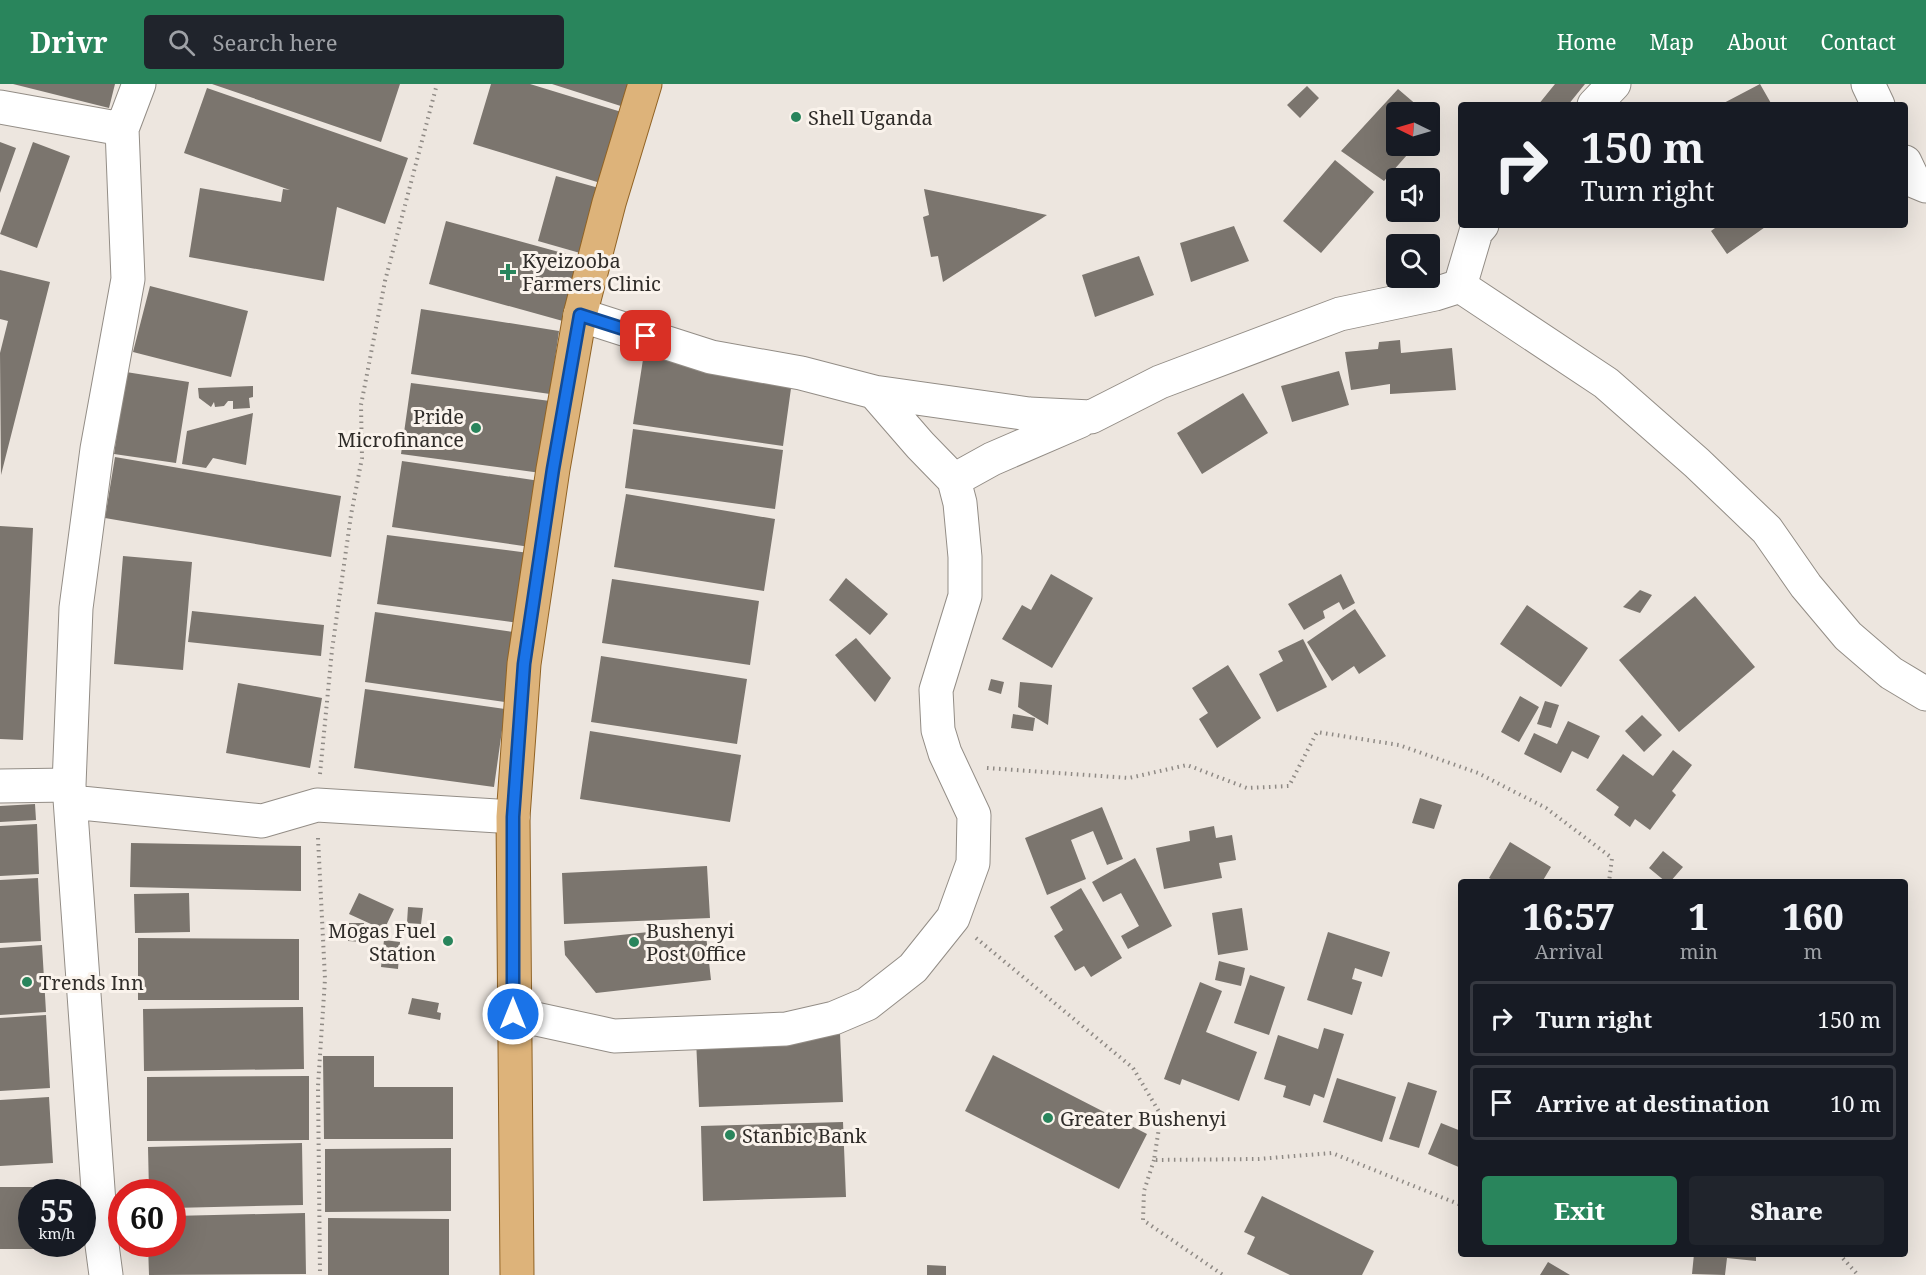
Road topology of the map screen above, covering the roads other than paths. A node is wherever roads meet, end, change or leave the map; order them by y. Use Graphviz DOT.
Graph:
graph roads {
  1 [pos="139,84"];
  2 [pos="645,84"];
  3 [pos="1614,84"];
  4 [pos="1868,84"];
  5 [pos="1597,102"];
  6 [pos="1877,102"];
  7 [pos="0,107"];
  8 [pos="123,129"];
  9 [pos="1908,168"];
  10 [pos="1926,186"];
  11 [pos="1479,228"];
  12 [pos="1460,286"];
  13 [pos="580,315"];
  14 [pos="874,392"];
  15 [pos="1091,417"];
  16 [pos="954,480"];
  17 [pos="1926,694"];
  18 [pos="0,786"];
  19 [pos="70,793"];
  20 [pos="513,817"];
  21 [pos="513,1014"];
  22 [pos="106,1275"];
  23 [pos="517,1275"];
  1 -- 8 [label="street"];
  2 -- 13 [label="main road"];
  3 -- 5 [label="street"];
  4 -- 6 [label="street"];
  7 -- 8 [label="street"];
  8 -- 19 [label="street"];
  9 -- 10 [label="street"];
  11 -- 12 [label="street"];
  12 -- 15 [label="street"];
  12 -- 17 [label="street"];
  13 -- 14 [label="street"];
  13 -- 20 [label="main road"];
  14 -- 15 [label="street"];
  14 -- 16 [label="street"];
  15 -- 16 [label="street"];
  16 -- 21 [label="street"];
  18 -- 19 [label="street"];
  19 -- 20 [label="street"];
  19 -- 22 [label="street"];
  20 -- 21 [label="main road"];
  21 -- 23 [label="main road"];
}
